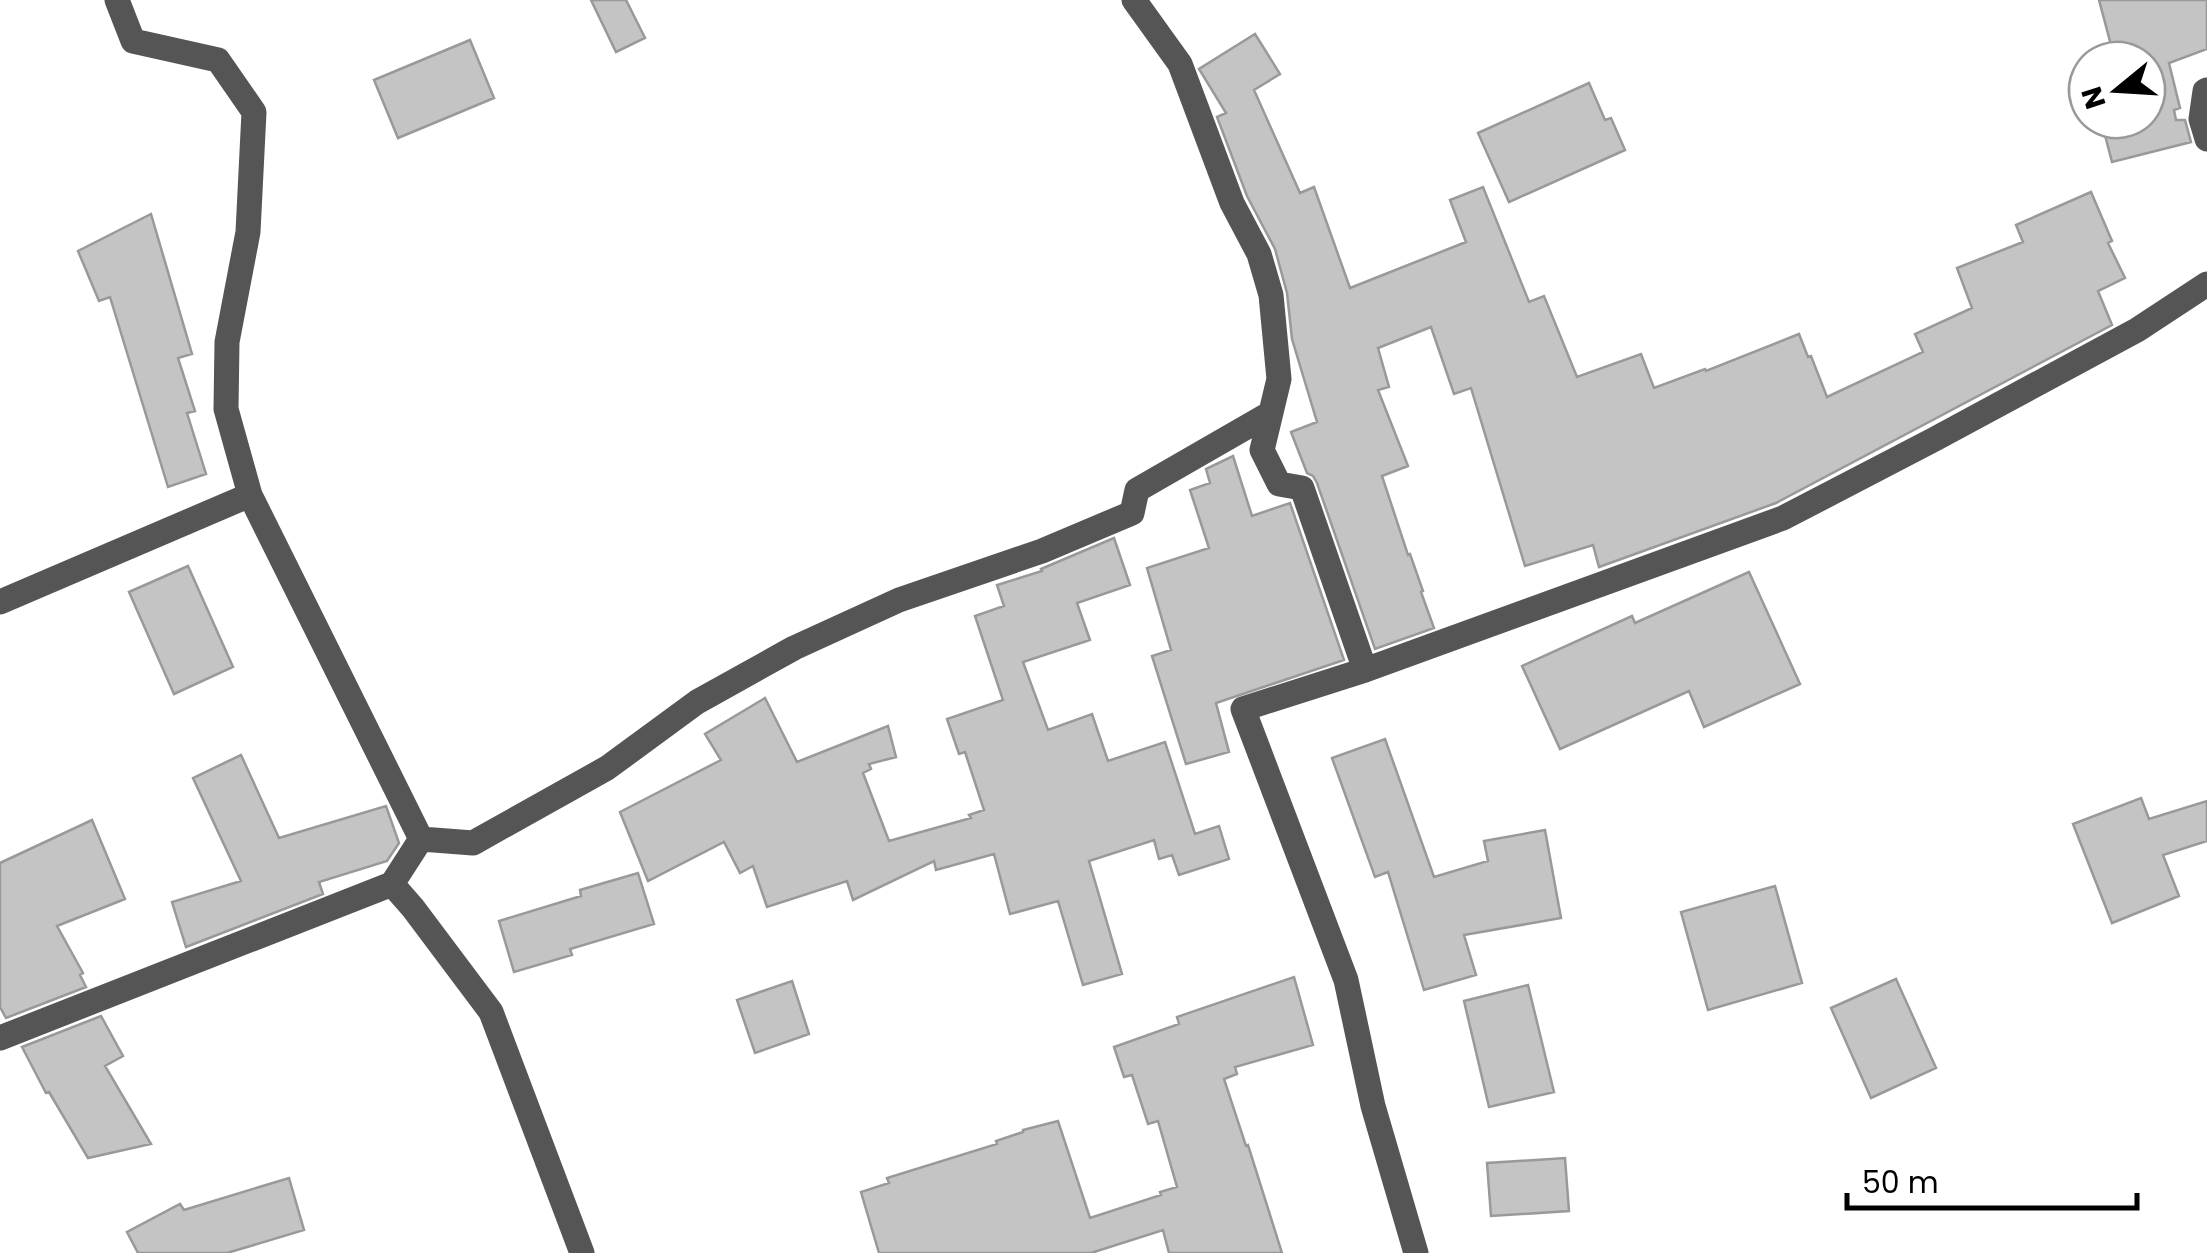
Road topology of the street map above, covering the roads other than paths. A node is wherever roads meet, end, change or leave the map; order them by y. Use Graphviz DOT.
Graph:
graph roads {
  1 [pos="117,0"];
  2 [pos="1134,0"];
  3 [pos="2207,90"];
  4 [pos="2207,139"];
  5 [pos="2207,284"];
  6 [pos="1269,414"];
  7 [pos="250,495"];
  8 [pos="0,602"];
  9 [pos="1365,670"];
  10 [pos="421,839"];
  11 [pos="392,884"];
  12 [pos="0,1038"];
  13 [pos="582,1253"];
  14 [pos="1416,1253"];
  1 -- 7 [label="street"];
  2 -- 6 [label="street"];
  3 -- 4 [label="street"];
  5 -- 9 [label="street"];
  6 -- 9 [label="street"];
  6 -- 10 [label="street"];
  7 -- 8 [label="street"];
  7 -- 10 [label="street"];
  9 -- 14 [label="street"];
  10 -- 11 [label="street"];
  11 -- 12 [label="street"];
  11 -- 13 [label="street"];
}
